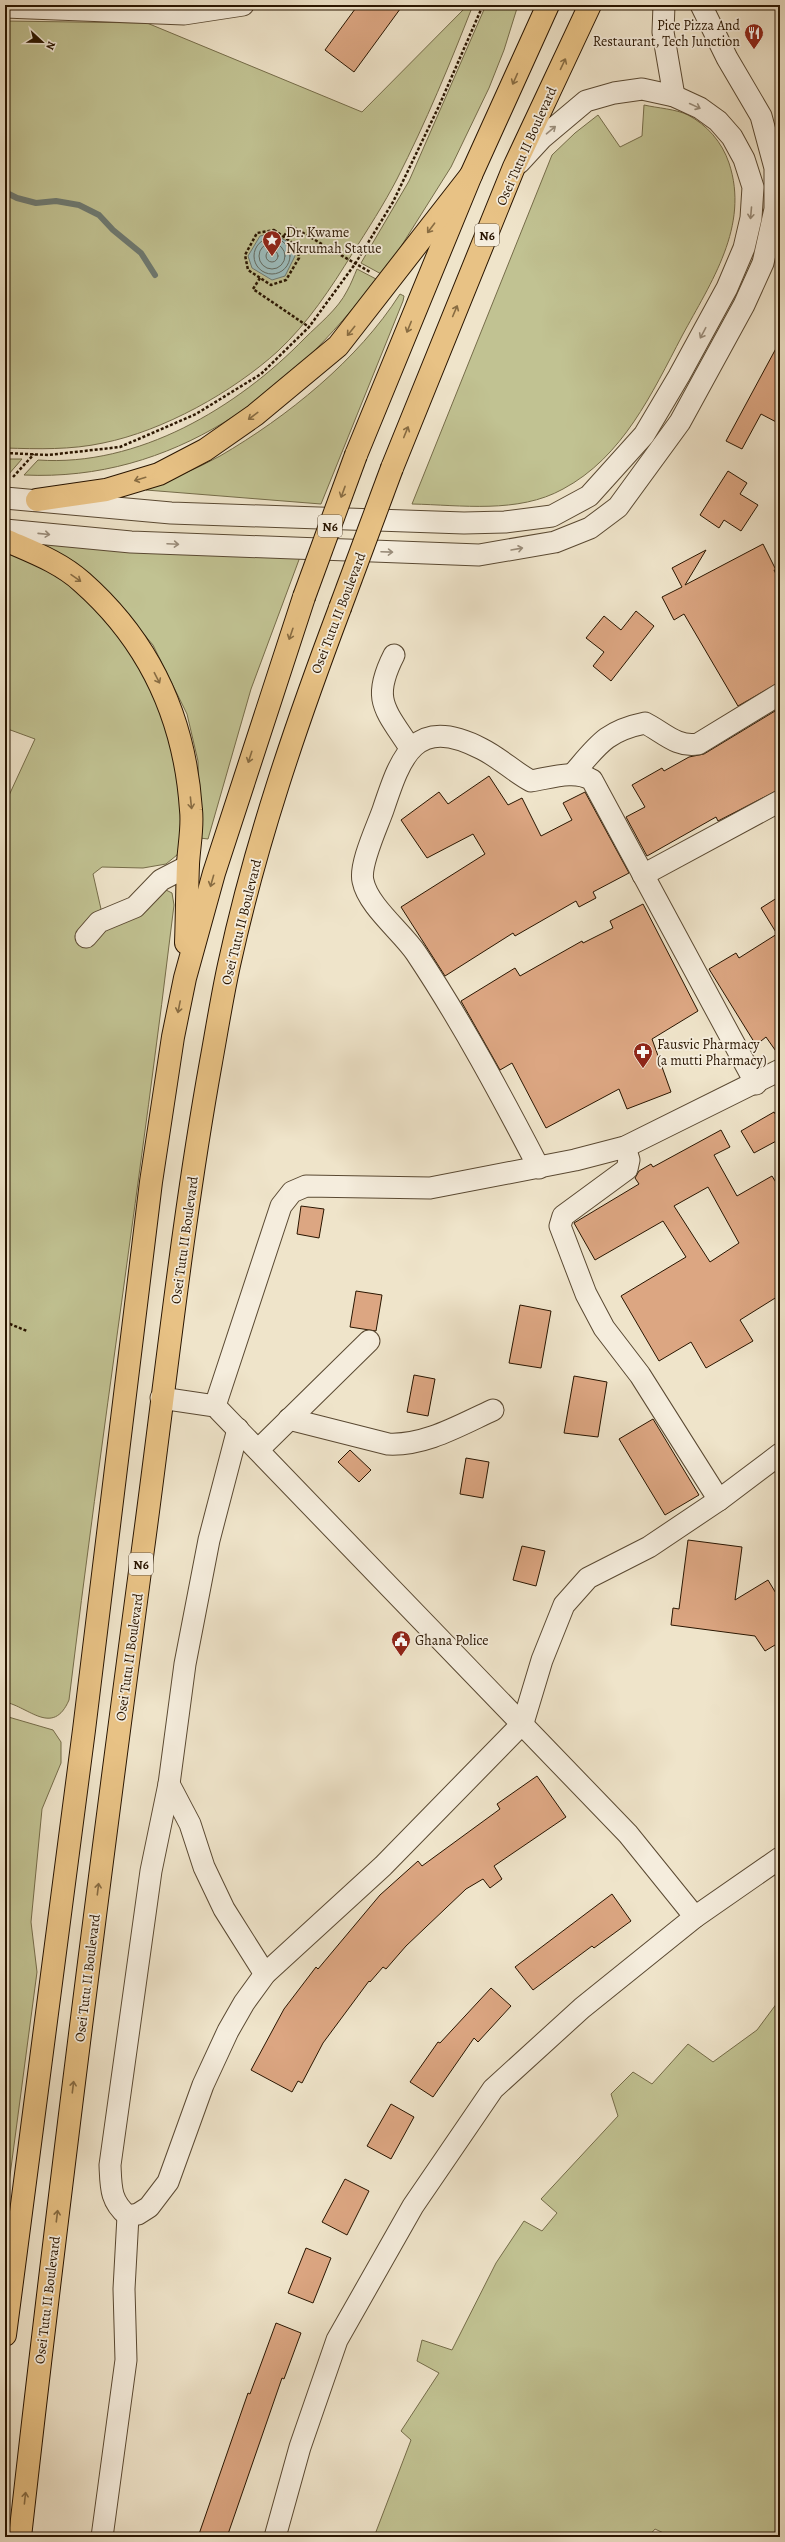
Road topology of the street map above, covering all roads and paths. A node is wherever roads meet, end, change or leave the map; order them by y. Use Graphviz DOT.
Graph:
graph roads {
  1 [pos="243,5"];
  2 [pos="483,5"];
  3 [pos="548,5"];
  4 [pos="590,5"];
  5 [pos="664,5"];
  6 [pos="700,5"];
  7 [pos="38,6"];
  8 [pos="5,7"];
  9 [pos="674,96"];
  10 [pos="514,168"];
  11 [pos="471,175"];
  12 [pos="284,236"];
  13 [pos="355,264"];
  14 [pos="376,275"];
  15 [pos="260,278"];
  16 [pos="309,327"];
  17 [pos="5,452"];
  18 [pos="34,454"];
  19 [pos="5,478"];
  20 [pos="20,479"];
  21 [pos="8,488"];
  22 [pos="37,500"];
  23 [pos="5,530"];
  24 [pos="5,540"];
  25 [pos="394,655"];
  26 [pos="780,694"];
  27 [pos="410,748"];
  28 [pos="573,774"];
  29 [pos="780,801"];
  30 [pos="188,866"];
  31 [pos="643,875"];
  32 [pos="86,937"];
  33 [pos="185,978"];
  34 [pos="780,1070"];
  35 [pos="756,1084"];
  36 [pos="625,1147"];
  37 [pos="539,1168"];
  38 [pos="5,1322"];
  39 [pos="27,1331"];
  40 [pos="369,1341"];
  41 [pos="161,1398"];
  42 [pos="216,1406"];
  43 [pos="493,1410"];
  44 [pos="289,1419"];
  45 [pos="238,1429"];
  46 [pos="258,1450"];
  47 [pos="780,1454"];
  48 [pos="719,1500"];
  49 [pos="523,1723"];
  50 [pos="169,1784"];
  51 [pos="780,1858"];
  52 [pos="696,1917"];
  53 [pos="265,1974"];
  54 [pos="128,2216"];
  55 [pos="5,2335"];
  56 [pos="20,2537"];
  57 [pos="102,2537"];
  58 [pos="274,2537"];
  1 -- 7 [label="street"];
  2 -- 13 [label="path"];
  3 -- 11 [label="highway, N6, one-way"];
  10 -- 4 [label="highway, Osei Tutu II Boulevard / N6, one-way"];
  5 -- 9 [label="street"];
  23 -- 6 [label="street, one-way"];
  7 -- 8 [label="street"];
  10 -- 9 [label="street, one-way"];
  9 -- 22 [label="street, one-way"];
  41 -- 10 [label="highway, Osei Tutu II Boulevard / N6, one-way, bridge"];
  11 -- 22 [label="highway, one-way"];
  11 -- 33 [label="highway, N6, one-way, bridge"];
  12 -- 13 [label="path"];
  12 -- 15 [label="path"];
  12 -- 15 [label="path"];
  13 -- 14 [label="path"];
  13 -- 16 [label="path"];
  15 -- 16 [label="path"];
  16 -- 18 [label="path"];
  17 -- 18 [label="path"];
  18 -- 21 [label="path"];
  19 -- 21 [label="path"];
  20 -- 21 [label="path"];
  21 -- 22 [label="street"];
  24 -- 30 [label="highway, one-way"];
  25 -- 27 [label="street"];
  26 -- 28 [label="street"];
  27 -- 28 [label="street"];
  27 -- 37 [label="street"];
  28 -- 31 [label="street"];
  29 -- 31 [label="street"];
  30 -- 32 [label="street"];
  30 -- 33 [label="highway"];
  31 -- 35 [label="street"];
  33 -- 55 [label="highway, N6, one-way"];
  34 -- 35 [label="street"];
  35 -- 36 [label="street"];
  36 -- 37 [label="street"];
  36 -- 48 [label="street"];
  37 -- 42 [label="street"];
  38 -- 39 [label="path"];
  40 -- 44 [label="street"];
  41 -- 42 [label="street"];
  56 -- 41 [label="highway, Osei Tutu II Boulevard / N6, one-way"];
  42 -- 45 [label="street"];
  43 -- 44 [label="street"];
  44 -- 46 [label="street"];
  45 -- 46 [label="street"];
  45 -- 50 [label="street"];
  46 -- 49 [label="street"];
  47 -- 48 [label="street"];
  48 -- 49 [label="street"];
  49 -- 52 [label="street"];
  49 -- 53 [label="street"];
  50 -- 53 [label="street"];
  50 -- 54 [label="street"];
  51 -- 52 [label="street"];
  52 -- 58 [label="street"];
  53 -- 54 [label="street"];
  54 -- 57 [label="street"];
}
